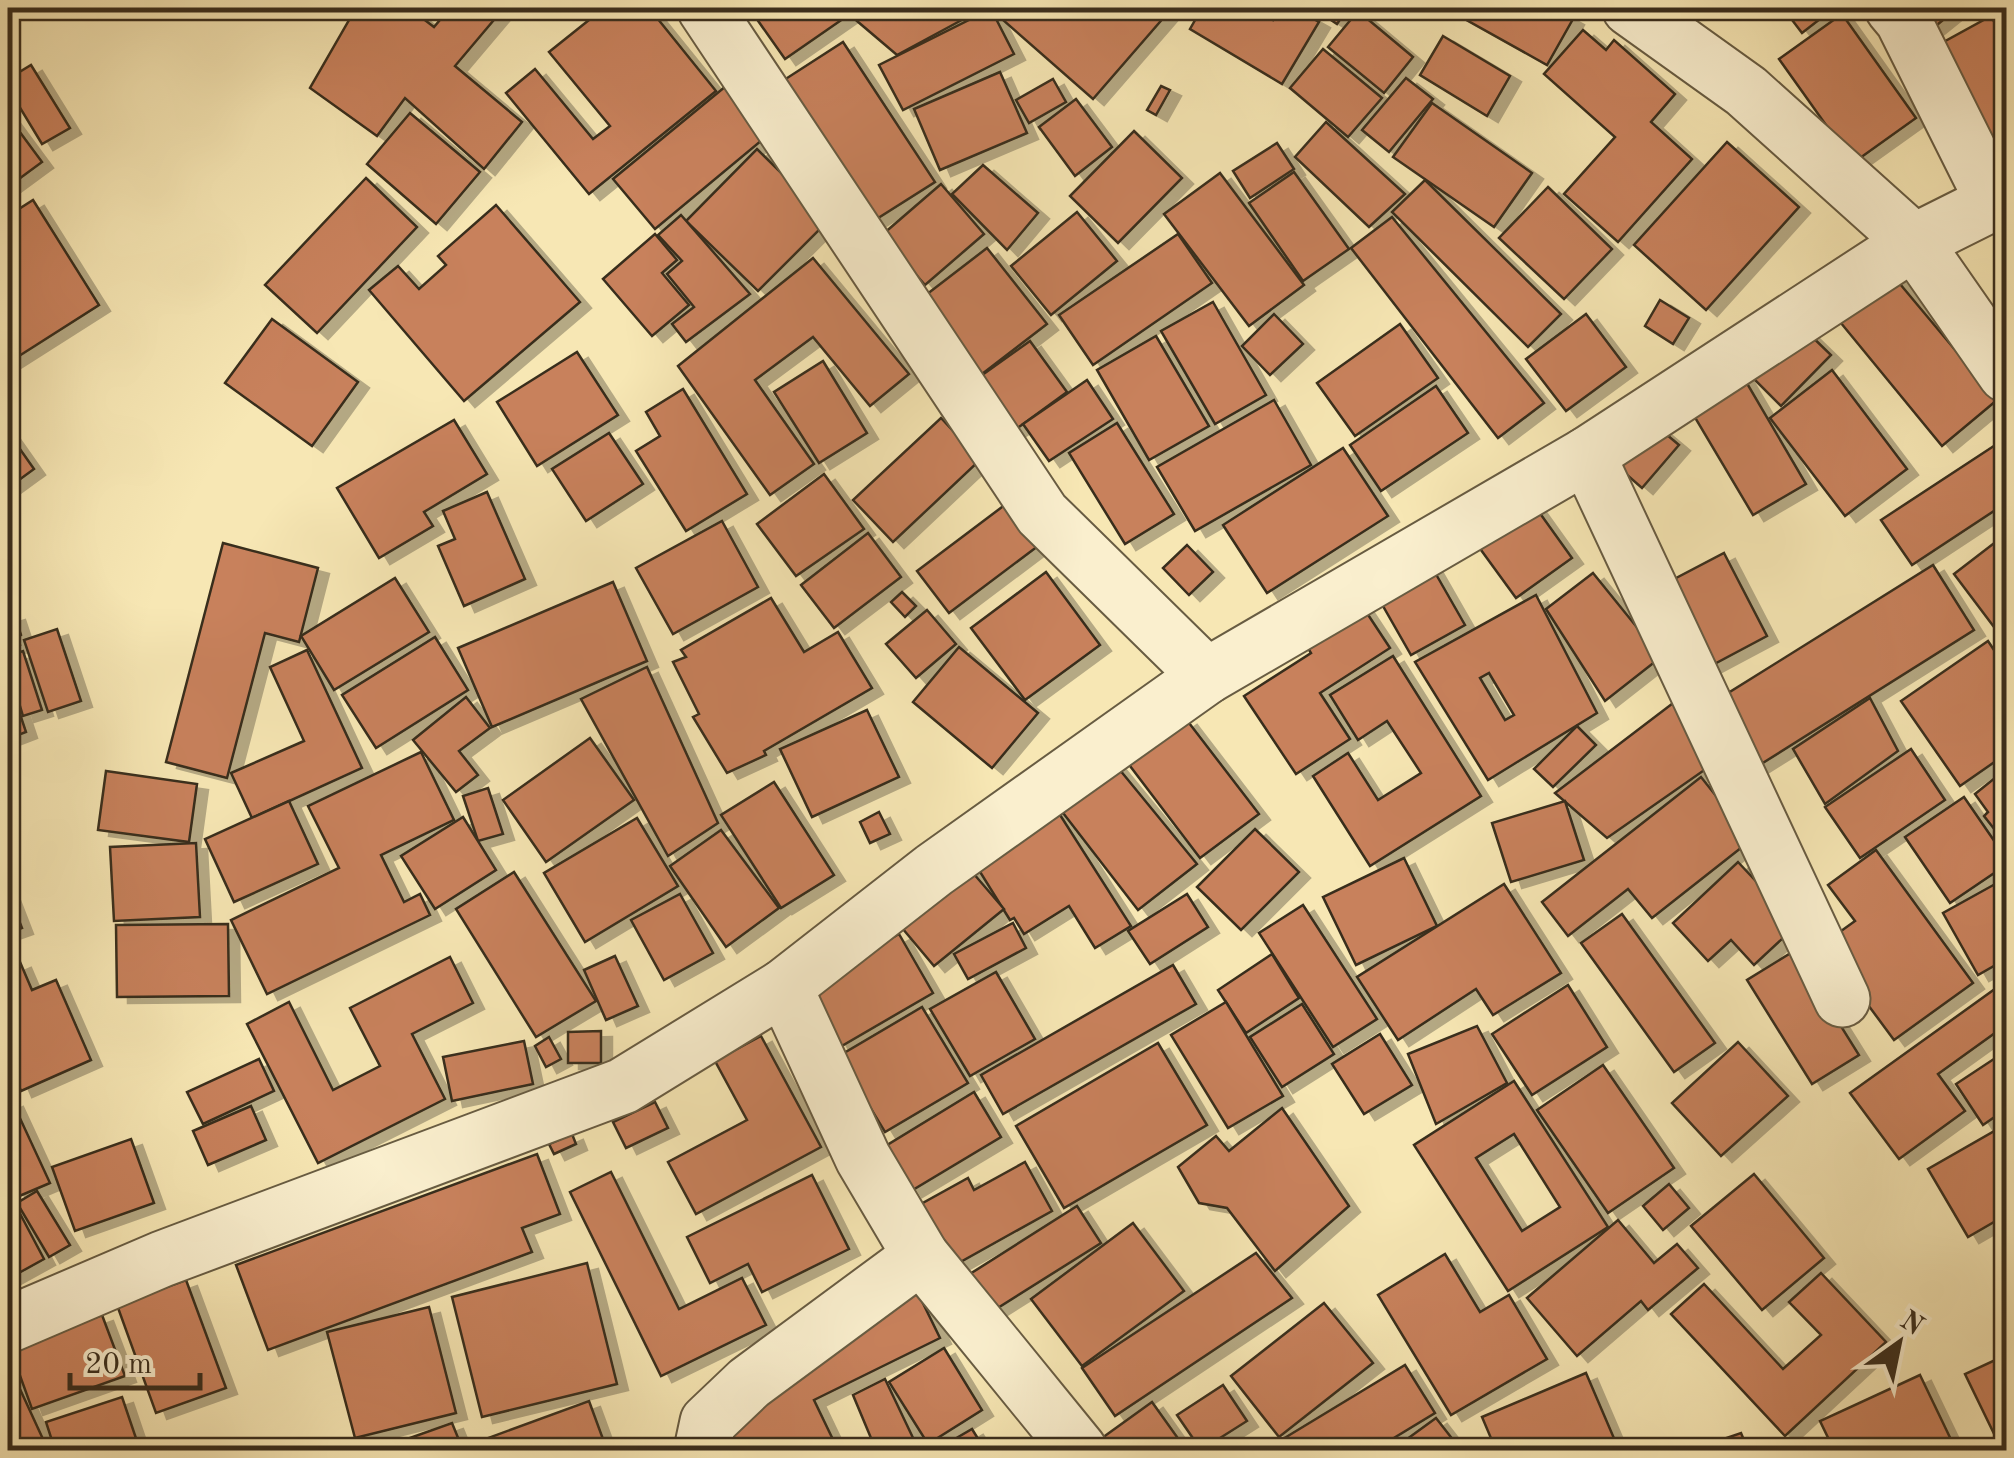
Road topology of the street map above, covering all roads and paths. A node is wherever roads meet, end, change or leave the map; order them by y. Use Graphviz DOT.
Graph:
graph roads {
  1 [pos="705,8"];
  2 [pos="1630,8"];
  3 [pos="1893,8"];
  4 [pos="2000,199"];
  5 [pos="1914,242"];
  6 [pos="2006,374"];
  7 [pos="1587,455"];
  8 [pos="1207,676"];
  9 [pos="784,987"];
  10 [pos="1842,999"];
  11 [pos="920,1256"];
  12 [pos="8,1326"];
  13 [pos="702,1450"];
  14 [pos="1079,1450"];
  1 -- 8 [label="street"];
  2 -- 5 [label="street"];
  3 -- 4 [label="street"];
  4 -- 5 [label="street"];
  5 -- 6 [label="street"];
  5 -- 7 [label="street"];
  7 -- 8 [label="street"];
  7 -- 10 [label="street"];
  8 -- 9 [label="street"];
  9 -- 11 [label="street"];
  9 -- 12 [label="street"];
  11 -- 13 [label="street"];
  11 -- 14 [label="street"];
}
